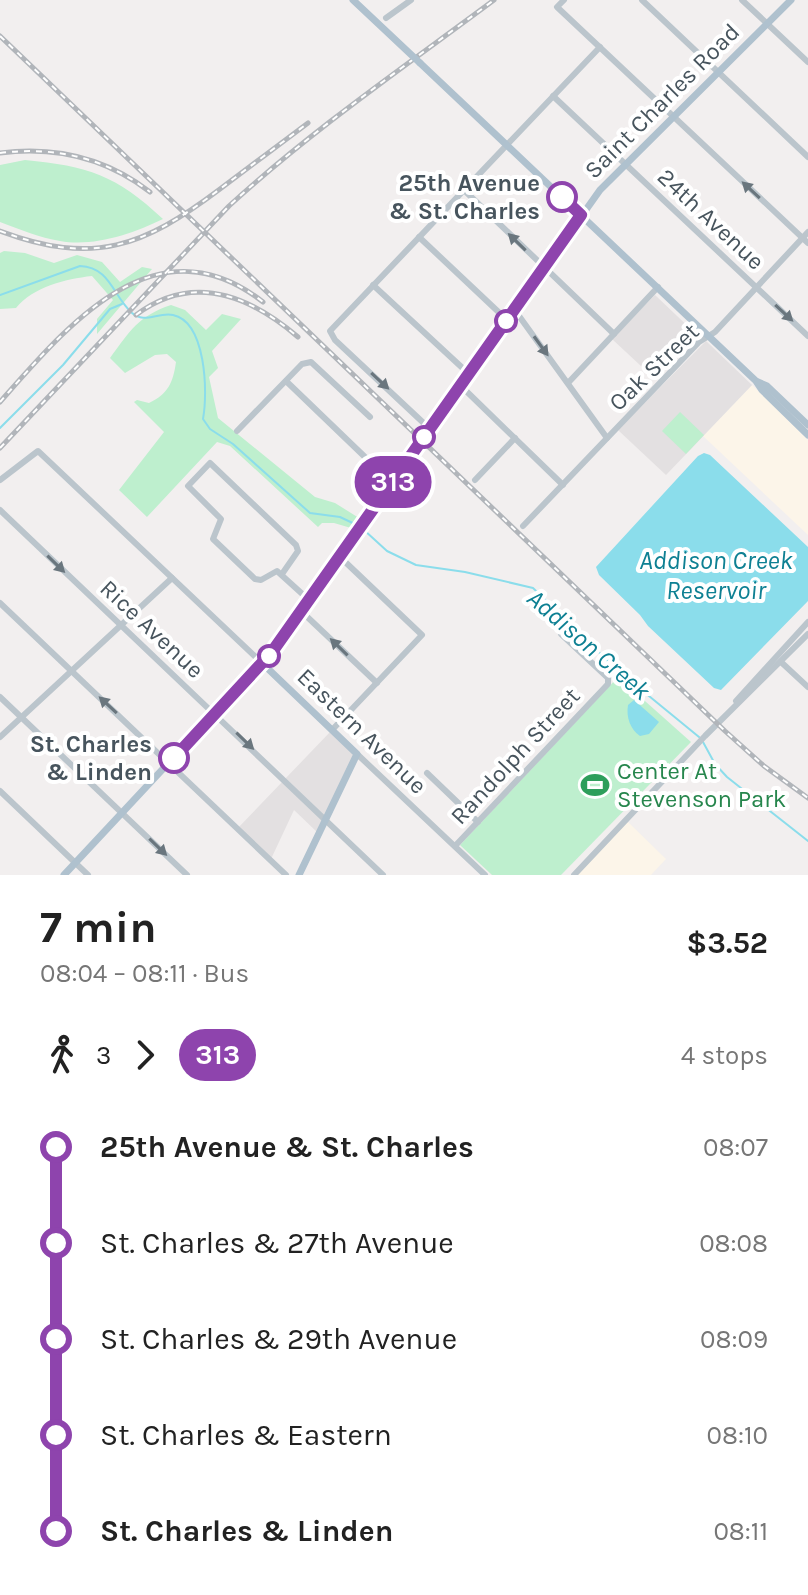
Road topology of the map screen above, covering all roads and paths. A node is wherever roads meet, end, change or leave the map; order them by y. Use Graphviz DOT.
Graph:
graph roads {
  1 [pos="353,0"];
  2 [pos="411,0"];
  3 [pos="564,0"];
  4 [pos="642,0"];
  5 [pos="742,0"];
  6 [pos="791,0"];
  7 [pos="386,18"];
  8 [pos="767,23"];
  9 [pos="600,47"];
  10 [pos="808,62"];
  11 [pos="717,72"];
  12 [pos="553,96"];
  13 [pos="673,116"];
  14 [pos="507,145"];
  15 [pos="808,157"];
  16 [pos="625,163"];
  17 [pos="464,190"];
  18 [pos="581,215"];
  19 [pos="419,237"];
  20 [pos="806,238"];
  21 [pos="544,268"];
  22 [pos="373,285"];
  23 [pos="658,287"];
  24 [pos="756,287"];
  25 [pos="514,309"];
  26 [pos="507,320"];
  27 [pos="614,334"];
  28 [pos="709,336"];
  29 [pos="808,336"];
  30 [pos="469,374"];
  31 [pos="286,381"];
  32 [pos="568,383"];
  33 [pos="461,386"];
  34 [pos="370,417"];
  35 [pos="430,429"];
  36 [pos="807,430"];
  37 [pos="237,431"];
  38 [pos="515,438"];
  39 [pos="607,438"];
  40 [pos="0,480"];
  41 [pos="475,480"];
  42 [pos="392,483"];
  43 [pos="563,485"];
  44 [pos="0,510"];
  45 [pos="523,526"];
  46 [pos="340,557"];
  47 [pos="282,574"];
  48 [pos="172,578"];
  49 [pos="309,600"];
  50 [pos="0,603"];
  51 [pos="301,611"];
  52 [pos="808,622"];
  53 [pos="123,624"];
  54 [pos="561,634"];
  55 [pos="808,634"];
  56 [pos="779,659"];
  57 [pos="263,664"];
  58 [pos="71,671"];
  59 [pos="377,683"];
  60 [pos="808,687"];
  61 [pos="0,697"];
  62 [pos="216,713"];
  63 [pos="21,717"];
  64 [pos="332,730"];
  65 [pos="0,737"];
  66 [pos="357,754"];
  67 [pos="169,763"];
  68 [pos="427,773"];
  69 [pos="0,791"];
  70 [pos="123,814"];
  71 [pos="326,819"];
  72 [pos="478,822"];
  73 [pos="455,846"];
  74 [pos="76,863"];
  75 [pos="64,875"];
  76 [pos="88,875"];
  77 [pos="187,875"];
  78 [pos="286,875"];
  79 [pos="299,875"];
  80 [pos="383,875"];
  81 [pos="485,875"];
  82 [pos="574,875"];
  1 -- 14 [label="main road, bridge"];
  2 -- 7 [label="street"];
  3 -- 9 [label="street"];
  4 -- 11 [label="street"];
  5 -- 8 [label="street"];
  6 -- 8 [label="main road, Saint Charles Road"];
  8 -- 10 [label="street"];
  8 -- 11 [label="main road, Saint Charles Road"];
  9 -- 12 [label="street"];
  9 -- 13 [label="street"];
  11 -- 13 [label="main road, Saint Charles Road"];
  11 -- 15 [label="street"];
  12 -- 14 [label="street"];
  12 -- 16 [label="street, 24th Avenue"];
  13 -- 16 [label="main road, Saint Charles Road"];
  20 -- 13 [label="street, one-way"];
  14 -- 17 [label="street"];
  14 -- 18 [label="main road"];
  16 -- 18 [label="main road, Saint Charles Road"];
  16 -- 24 [label="street, 24th Avenue"];
  17 -- 19 [label="street"];
  21 -- 17 [label="street, one-way"];
  18 -- 21 [label="main road, Saint Charles Road"];
  18 -- 23 [label="main road"];
  19 -- 22 [label="street"];
  19 -- 26 [label="street"];
  20 -- 24 [label="street, Oak Street"];
  21 -- 25 [label="main road, Saint Charles Road"];
  21 -- 27 [label="street"];
  22 -- 30 [label="street"];
  22 -- 35 [label="street, one-way"];
  23 -- 27 [label="street"];
  23 -- 28 [label="main road"];
  24 -- 28 [label="street, Oak Street"];
  24 -- 29 [label="street, 24th Avenue, one-way"];
  25 -- 26 [label="main road, Saint Charles Road"];
  25 -- 32 [label="street, one-way"];
  26 -- 30 [label="main road, Saint Charles Road"];
  27 -- 32 [label="street"];
  28 -- 36 [label="main road"];
  28 -- 39 [label="street, Oak Street"];
  30 -- 33 [label="main road, Saint Charles Road"];
  31 -- 34 [label="street"];
  31 -- 37 [label="street"];
  31 -- 42 [label="street"];
  32 -- 39 [label="street"];
  33 -- 35 [label="main road, Saint Charles Road"];
  33 -- 38 [label="street"];
  35 -- 42 [label="main road, Saint Charles Road"];
  38 -- 41 [label="street"];
  38 -- 43 [label="street"];
  39 -- 43 [label="street, Oak Street"];
  40 -- 48 [label="street, Eastern Avenue"];
  42 -- 46 [label="main road, Saint Charles Road"];
  43 -- 45 [label="street, Oak Street"];
  44 -- 53 [label="street, Rice Avenue, one-way"];
  46 -- 49 [label="main road, Saint Charles Road"];
  46 -- 59 [label="street"];
  47 -- 47 [label="street"];
  47 -- 49 [label="street"];
  48 -- 53 [label="street"];
  48 -- 57 [label="street, Eastern Avenue"];
  49 -- 51 [label="main road, Saint Charles Road"];
  50 -- 58 [label="street"];
  51 -- 57 [label="main road, Saint Charles Road"];
  59 -- 51 [label="street, one-way"];
  52 -- 56 [label="street"];
  53 -- 58 [label="street"];
  53 -- 62 [label="street, Rice Avenue"];
  54 -- 72 [label="street, Randolph Street"];
  55 -- 56 [label="street"];
  56 -- 60 [label="street"];
  56 -- 82 [label="street"];
  57 -- 62 [label="main road, Saint Charles Road"];
  57 -- 64 [label="main road, Eastern Avenue"];
  58 -- 63 [label="street"];
  67 -- 58 [label="street, one-way"];
  59 -- 64 [label="street"];
  61 -- 63 [label="street"];
  62 -- 67 [label="main road, Saint Charles Road"];
  62 -- 71 [label="street, Rice Avenue, one-way"];
  63 -- 65 [label="street"];
  63 -- 70 [label="street"];
  64 -- 66 [label="main road, Eastern Avenue"];
  66 -- 71 [label="main road"];
  66 -- 73 [label="street, Eastern Avenue"];
  67 -- 70 [label="main road, Saint Charles Road"];
  67 -- 78 [label="street"];
  68 -- 72 [label="street"];
  69 -- 74 [label="street"];
  70 -- 74 [label="main road, Saint Charles Road"];
  70 -- 77 [label="street, one-way"];
  71 -- 79 [label="main road"];
  71 -- 80 [label="street, Rice Avenue"];
  72 -- 73 [label="street, Randolph Street"];
  73 -- 81 [label="street, Eastern Avenue"];
  74 -- 75 [label="main road, Saint Charles Road"];
  74 -- 76 [label="street"];
}
